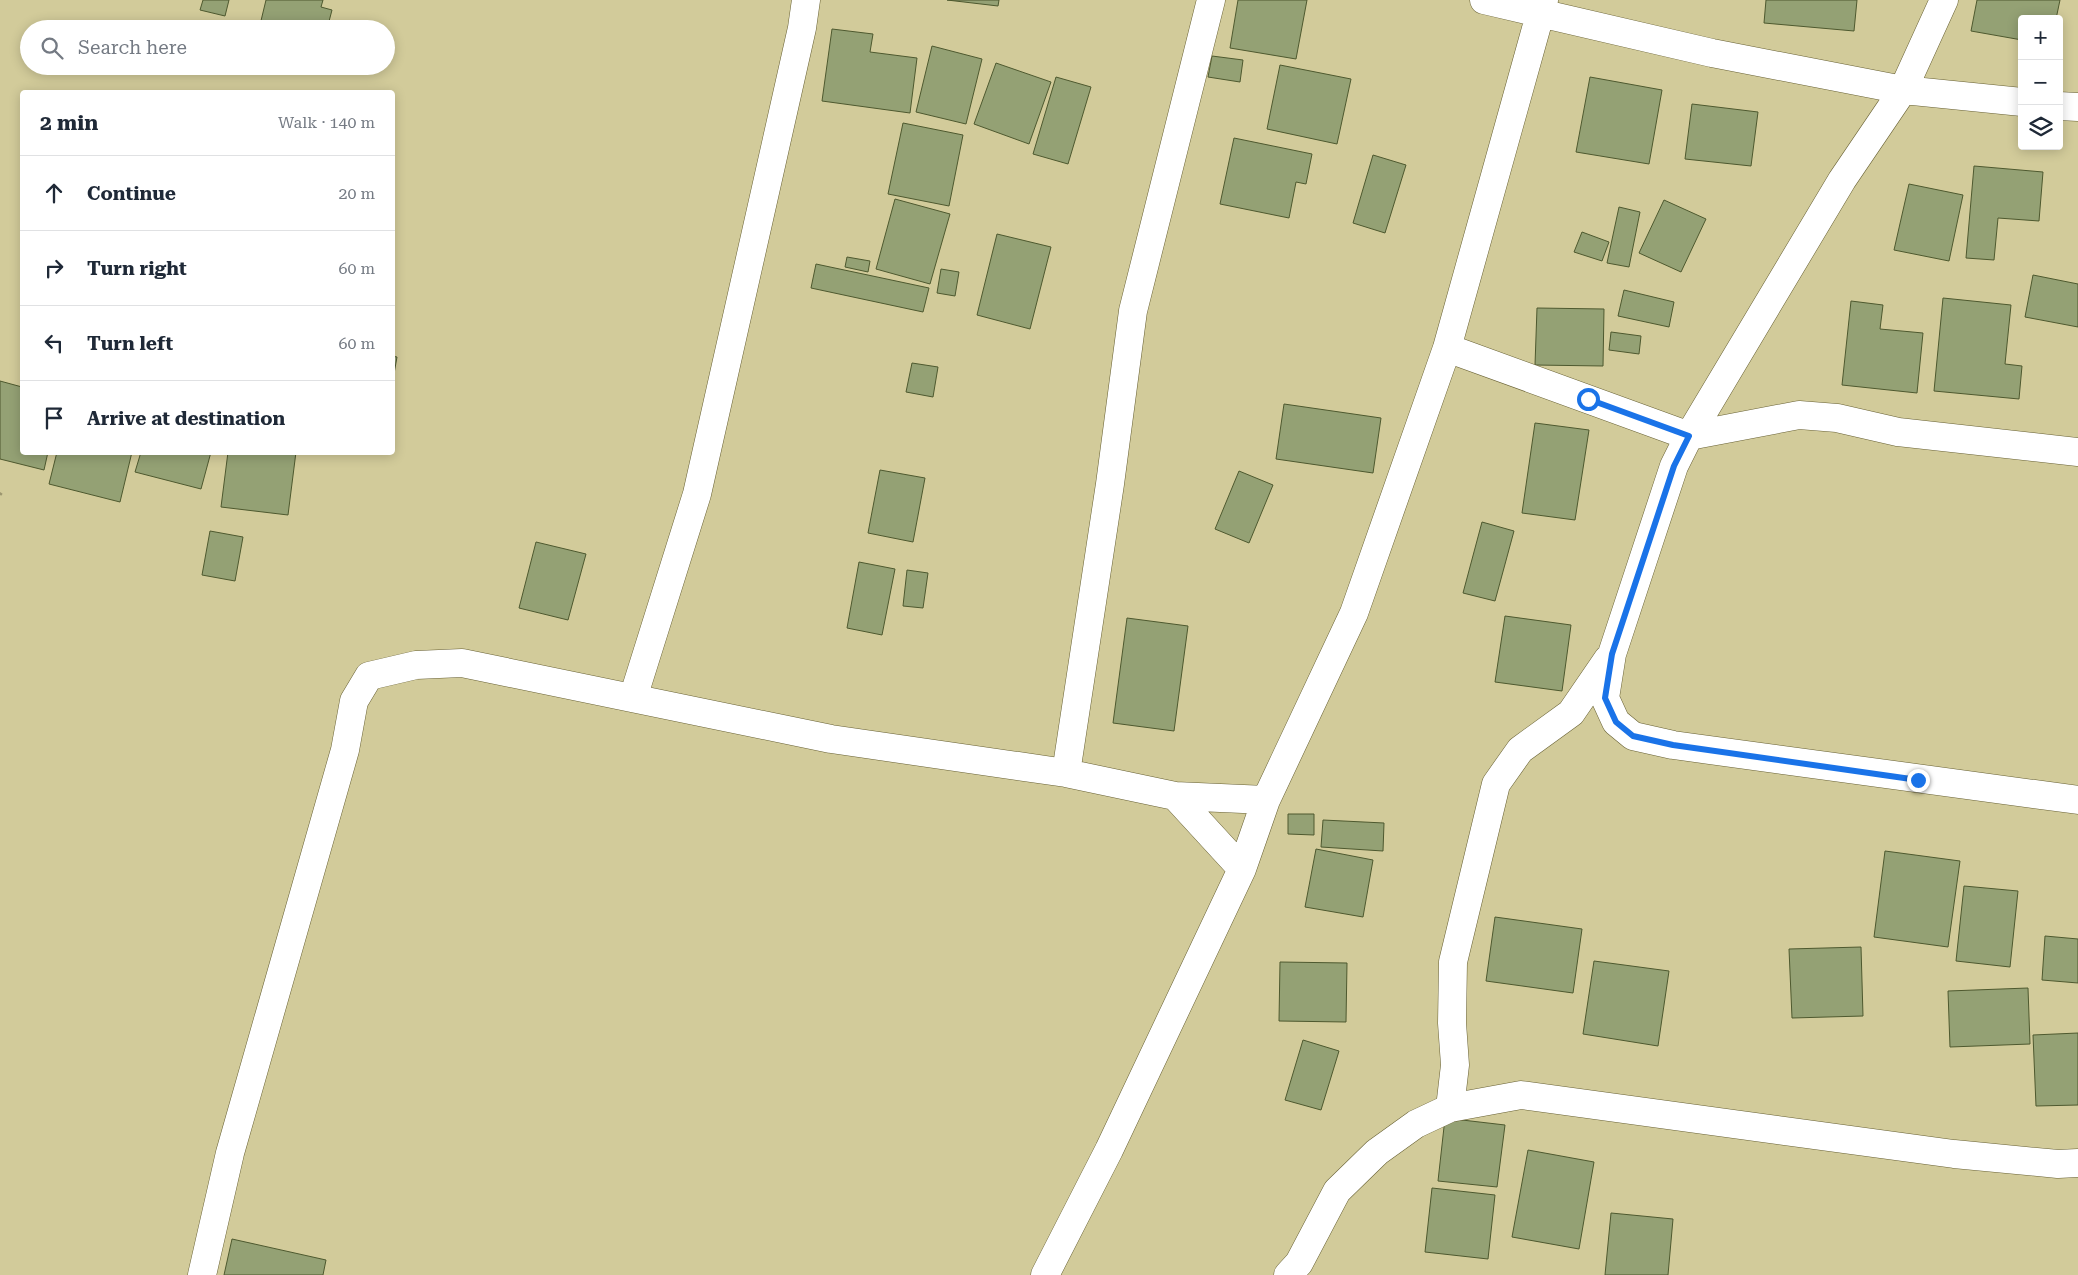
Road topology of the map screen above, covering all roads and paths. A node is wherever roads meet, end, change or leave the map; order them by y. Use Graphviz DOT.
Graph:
graph roads {
  1 [pos="806,0"];
  2 [pos="1212,0"];
  3 [pos="1484,0"];
  4 [pos="1944,0"];
  5 [pos="1542,7"];
  6 [pos="1902,90"];
  7 [pos="2018,102"];
  8 [pos="2063,106"];
  9 [pos="2078,107"];
  10 [pos="1448,348"];
  11 [pos="1689,436"];
  12 [pos="2078,452"];
  13 [pos="1612,654"];
  14 [pos="633,698"];
  15 [pos="1066,773"];
  16 [pos="1175,796"];
  17 [pos="1266,800"];
  18 [pos="2078,800"];
  19 [pos="1242,869"];
  20 [pos="1450,1108"];
  21 [pos="2078,1163"];
  22 [pos="202,1275"];
  23 [pos="1045,1275"];
  24 [pos="1288,1275"];
  1 -- 14 [label="street"];
  2 -- 15 [label="street"];
  3 -- 5 [label="street"];
  4 -- 6 [label="street"];
  5 -- 6 [label="street"];
  5 -- 10 [label="street"];
  6 -- 7 [label="street"];
  6 -- 11 [label="street"];
  8 -- 9 [label="street"];
  10 -- 11 [label="street"];
  10 -- 17 [label="street"];
  11 -- 12 [label="street"];
  11 -- 13 [label="street"];
  13 -- 18 [label="street"];
  13 -- 20 [label="street"];
  14 -- 15 [label="street"];
  14 -- 22 [label="street"];
  15 -- 16 [label="street"];
  16 -- 17 [label="street"];
  16 -- 19 [label="street"];
  17 -- 19 [label="street"];
  19 -- 23 [label="street"];
  20 -- 21 [label="street"];
  20 -- 24 [label="street"];
}
